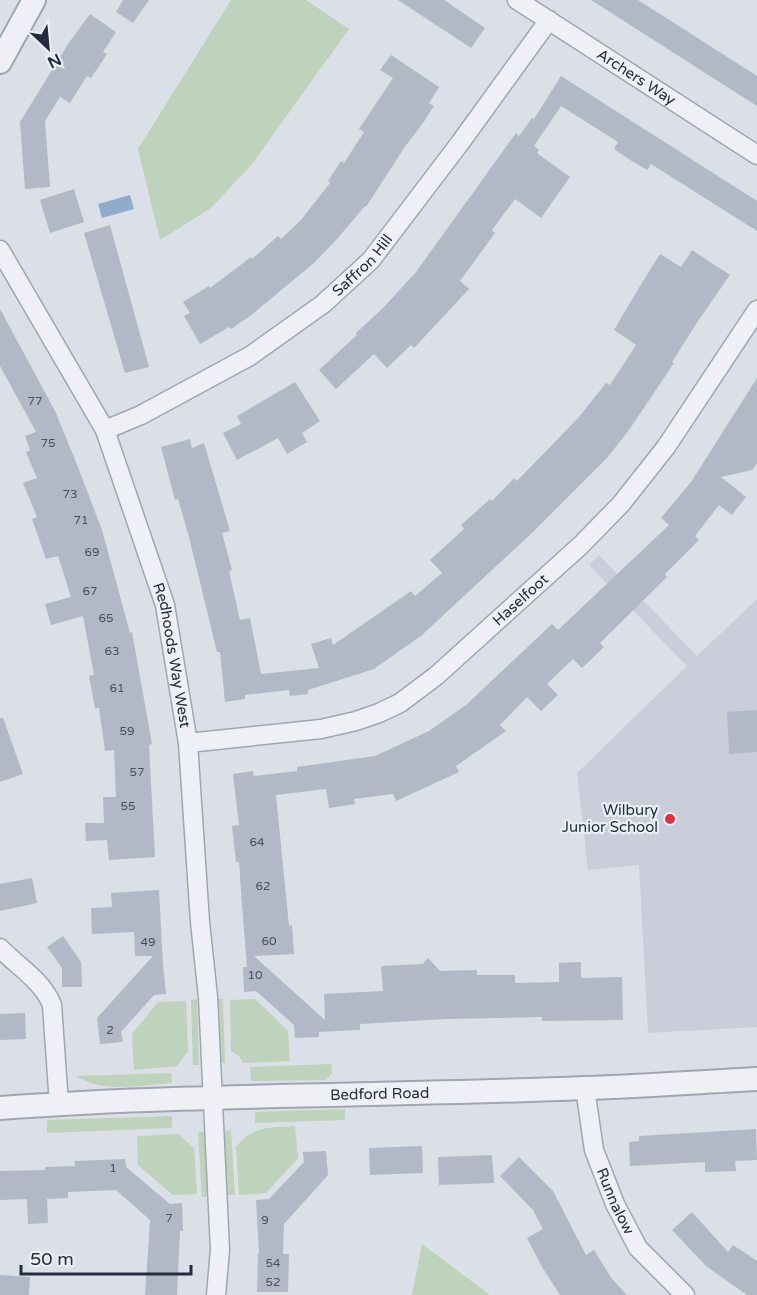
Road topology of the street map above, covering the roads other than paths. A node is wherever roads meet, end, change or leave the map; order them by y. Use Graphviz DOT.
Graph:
graph roads {
  1 [pos="34,0"];
  2 [pos="517,0"];
  3 [pos="549,20"];
  4 [pos="0,62"];
  5 [pos="757,155"];
  6 [pos="0,250"];
  7 [pos="757,310"];
  8 [pos="105,430"];
  9 [pos="188,743"];
  10 [pos="0,948"];
  11 [pos="757,1078"];
  12 [pos="585,1088"];
  13 [pos="212,1098"];
  14 [pos="59,1104"];
  15 [pos="0,1108"];
  16 [pos="216,1295"];
  17 [pos="685,1295"];
  1 -- 4 [label="street"];
  2 -- 3 [label="street, Archers Way"];
  3 -- 5 [label="street, Archers Way"];
  3 -- 8 [label="street, Saffron Hill"];
  6 -- 8 [label="street, Redhoods Way West"];
  7 -- 9 [label="street, Haselfoot"];
  8 -- 9 [label="street, Redhoods Way West"];
  9 -- 13 [label="street, Redhoods Way West"];
  10 -- 14 [label="street"];
  11 -- 12 [label="street, Bedford Road"];
  12 -- 13 [label="street, Bedford Road"];
  12 -- 17 [label="street, Runnalow"];
  13 -- 14 [label="street, Bedford Road"];
  13 -- 16 [label="street, Redhoods Way West"];
  14 -- 15 [label="street, Bedford Road"];
}
